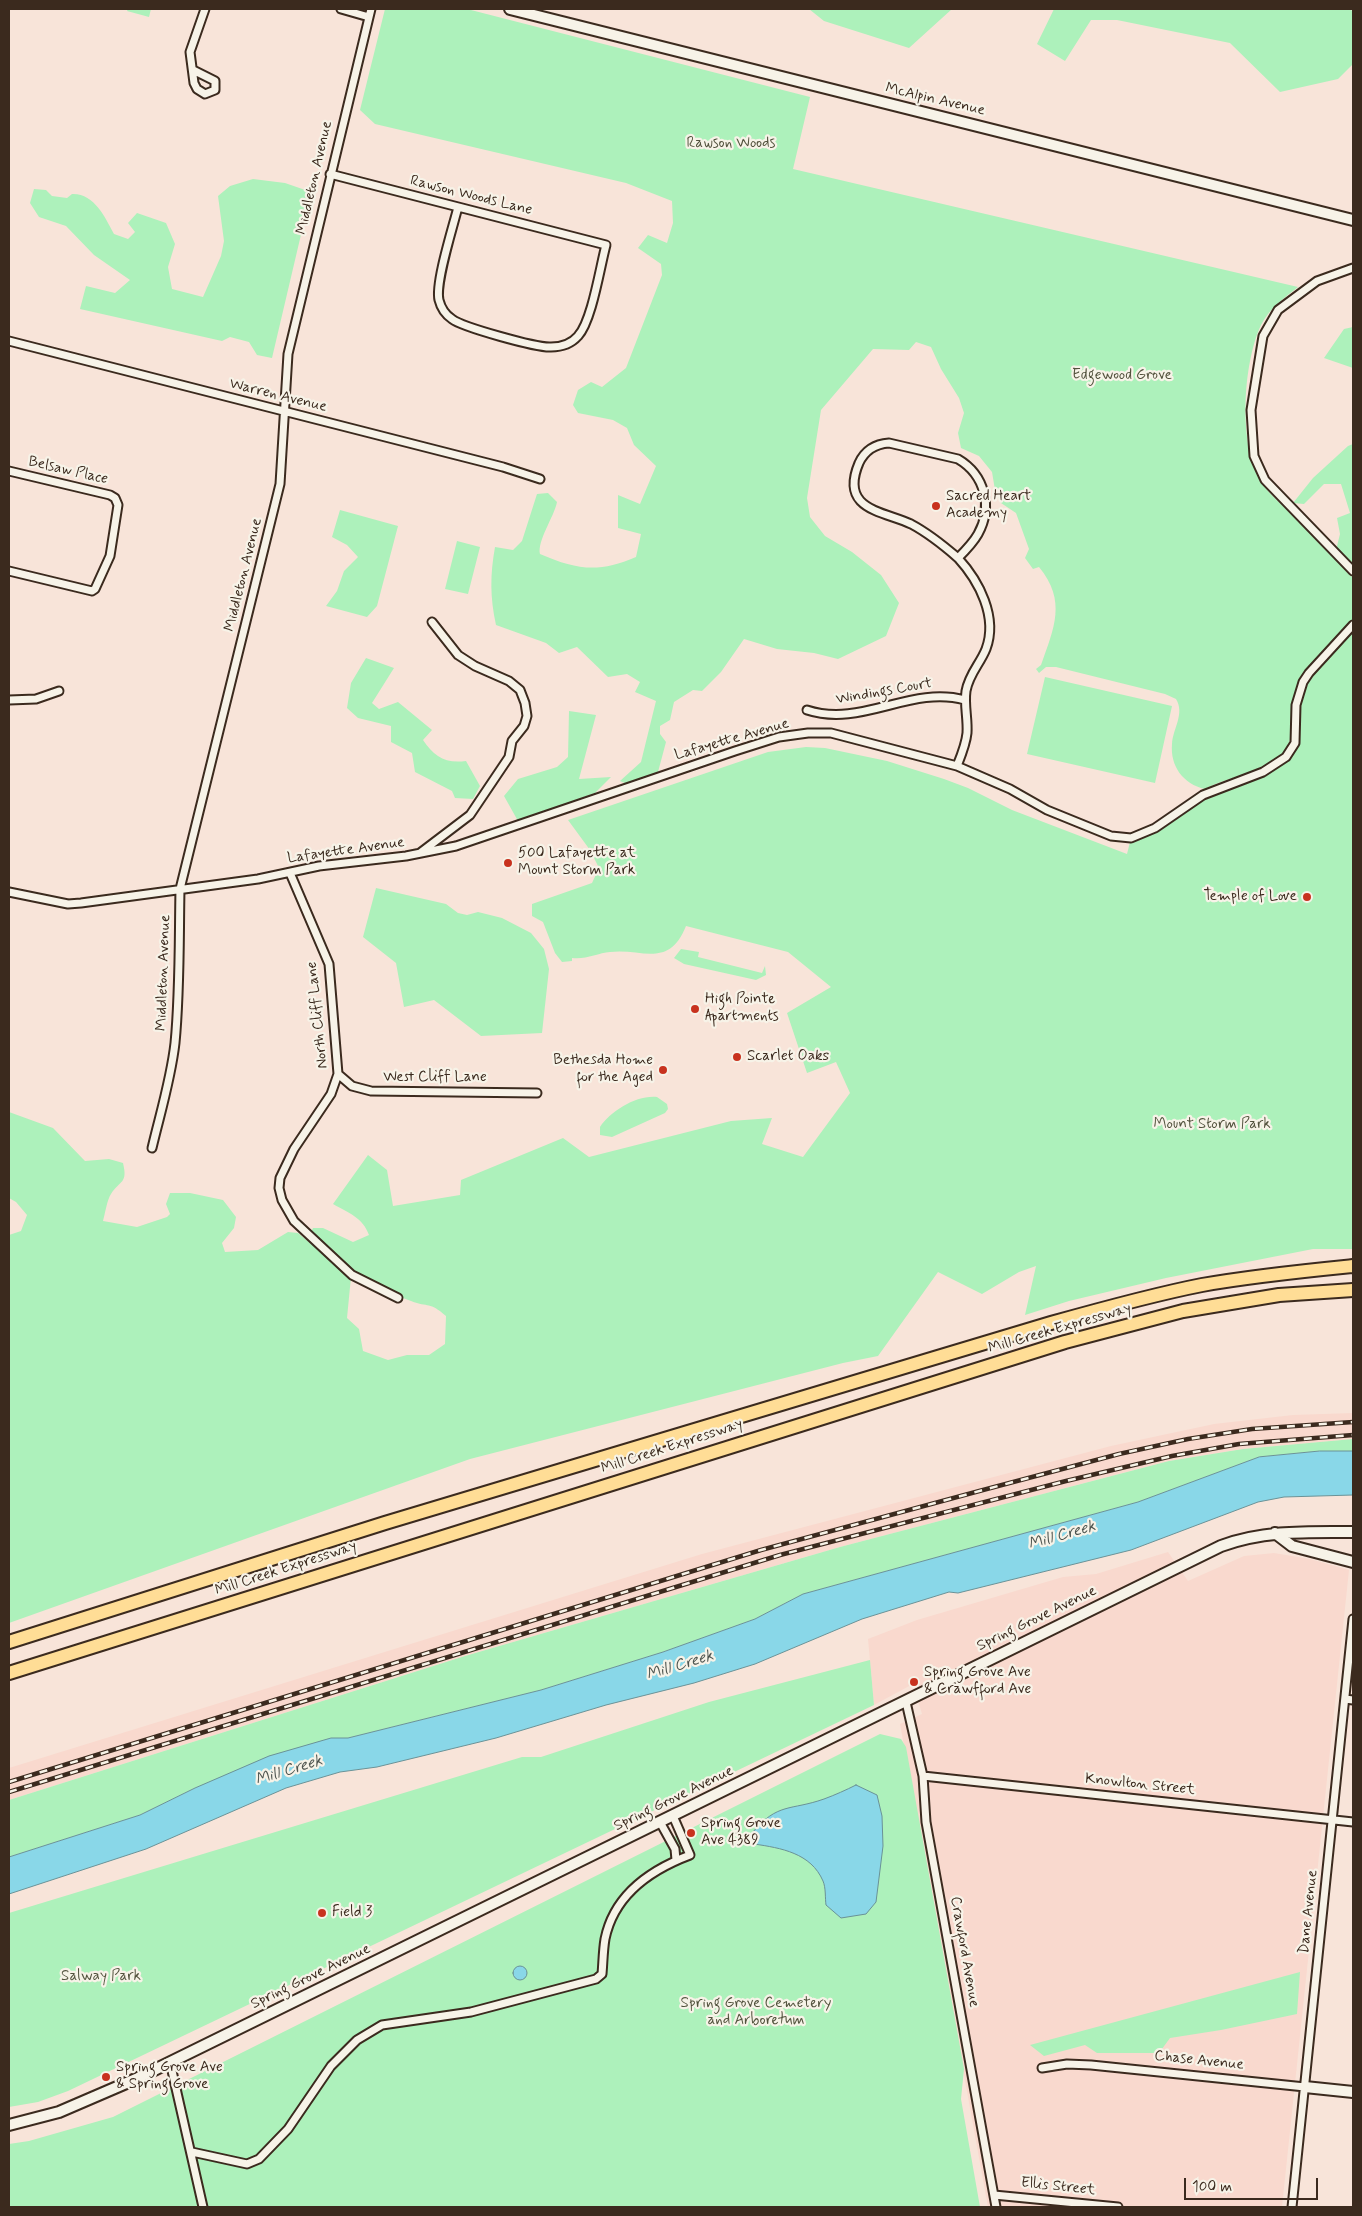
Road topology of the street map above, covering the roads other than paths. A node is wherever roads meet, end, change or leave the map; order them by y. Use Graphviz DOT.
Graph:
graph roads {
  1 [pos="205,9"];
  2 [pos="341,9"];
  3 [pos="510,9"];
  4 [pos="370,13"];
  5 [pos="193,70"];
  6 [pos="330,174"];
  7 [pos="458,207"];
  8 [pos="1353,220"];
  9 [pos="1353,268"];
  10 [pos="9,341"];
  11 [pos="286,412"];
  12 [pos="9,472"];
  13 [pos="540,479"];
  14 [pos="958,558"];
  15 [pos="9,571"];
  16 [pos="1353,571"];
  17 [pos="432,622"];
  18 [pos="1353,625"];
  19 [pos="59,691"];
  20 [pos="9,700"];
  21 [pos="965,700"];
  22 [pos="807,710"];
  23 [pos="957,766"];
  24 [pos="419,854"];
  25 [pos="290,873"];
  26 [pos="180,889"];
  27 [pos="9,892"];
  28 [pos="338,1074"];
  29 [pos="537,1093"];
  30 [pos="152,1148"];
  31 [pos="1353,1266"];
  32 [pos="1353,1290"];
  33 [pos="398,1298"];
  34 [pos="1353,1532"];
  35 [pos="1275,1533"];
  36 [pos="1353,1562"];
  37 [pos="1353,1619"];
  38 [pos="9,1642"];
  39 [pos="9,1673"];
  40 [pos="1345,1699"];
  41 [pos="1353,1700"];
  42 [pos="906,1702"];
  43 [pos="923,1776"];
  44 [pos="673,1816"];
  45 [pos="1332,1820"];
  46 [pos="660,1822"];
  47 [pos="1353,1822"];
  48 [pos="676,1860"];
  49 [pos="170,2062"];
  50 [pos="1042,2068"];
  51 [pos="1305,2087"];
  52 [pos="1353,2092"];
  53 [pos="9,2125"];
  54 [pos="192,2152"];
  55 [pos="994,2195"];
  56 [pos="203,2207"];
  57 [pos="996,2207"];
  58 [pos="1118,2207"];
  59 [pos="1292,2207"];
  1 -- 5 [label="street"];
  2 -- 4 [label="street"];
  3 -- 8 [label="main road, McAlpin Avenue"];
  4 -- 6 [label="street, Middleton Avenue"];
  6 -- 7 [label="street, Rawson Woods Lane"];
  6 -- 11 [label="street, Middleton Avenue"];
  7 -- 7 [label="street, Rawson Woods Lane"];
  9 -- 16 [label="street"];
  10 -- 11 [label="street, Warren Avenue"];
  11 -- 13 [label="street, Warren Avenue"];
  11 -- 26 [label="street, Middleton Avenue"];
  12 -- 15 [label="street, Belsaw Place"];
  14 -- 14 [label="street"];
  14 -- 21 [label="street"];
  17 -- 24 [label="street"];
  18 -- 23 [label="street, Lafayette Avenue"];
  19 -- 20 [label="street"];
  21 -- 22 [label="street, Windings Court"];
  21 -- 23 [label="street"];
  23 -- 24 [label="street, Lafayette Avenue"];
  24 -- 25 [label="street, Lafayette Avenue"];
  25 -- 26 [label="street, Lafayette Avenue"];
  25 -- 28 [label="street, North Cliff Lane"];
  26 -- 27 [label="street, Lafayette Avenue"];
  26 -- 30 [label="street, Middleton Avenue"];
  28 -- 29 [label="street, West Cliff Lane"];
  28 -- 33 [label="street, North Cliff Lane"];
  31 -- 38 [label="highway, Mill Creek Expressway"];
  32 -- 39 [label="highway, Mill Creek Expressway"];
  34 -- 35 [label="main road, Spring Grove Avenue"];
  35 -- 36 [label="main road"];
  35 -- 42 [label="main road, Spring Grove Avenue"];
  37 -- 40 [label="street, Dane Avenue"];
  40 -- 41 [label="street"];
  40 -- 45 [label="street, Dane Avenue"];
  42 -- 43 [label="street, Crawford Avenue"];
  42 -- 44 [label="main road, Spring Grove Avenue"];
  43 -- 45 [label="street, Knowlton Street"];
  43 -- 55 [label="street, Crawford Avenue"];
  44 -- 46 [label="main road, Spring Grove Avenue"];
  44 -- 48 [label="street"];
  45 -- 47 [label="street, Knowlton Street"];
  45 -- 51 [label="street, Dane Avenue"];
  46 -- 48 [label="street"];
  46 -- 49 [label="main road, Spring Grove Avenue"];
  48 -- 54 [label="street"];
  49 -- 53 [label="main road, Spring Grove Avenue"];
  49 -- 54 [label="street"];
  50 -- 51 [label="street, Chase Avenue"];
  51 -- 52 [label="main road, Chase Avenue"];
  51 -- 59 [label="street, Dane Avenue"];
  54 -- 56 [label="street"];
  55 -- 57 [label="street, Crawford Avenue"];
  55 -- 58 [label="street, Ellis Street"];
}
